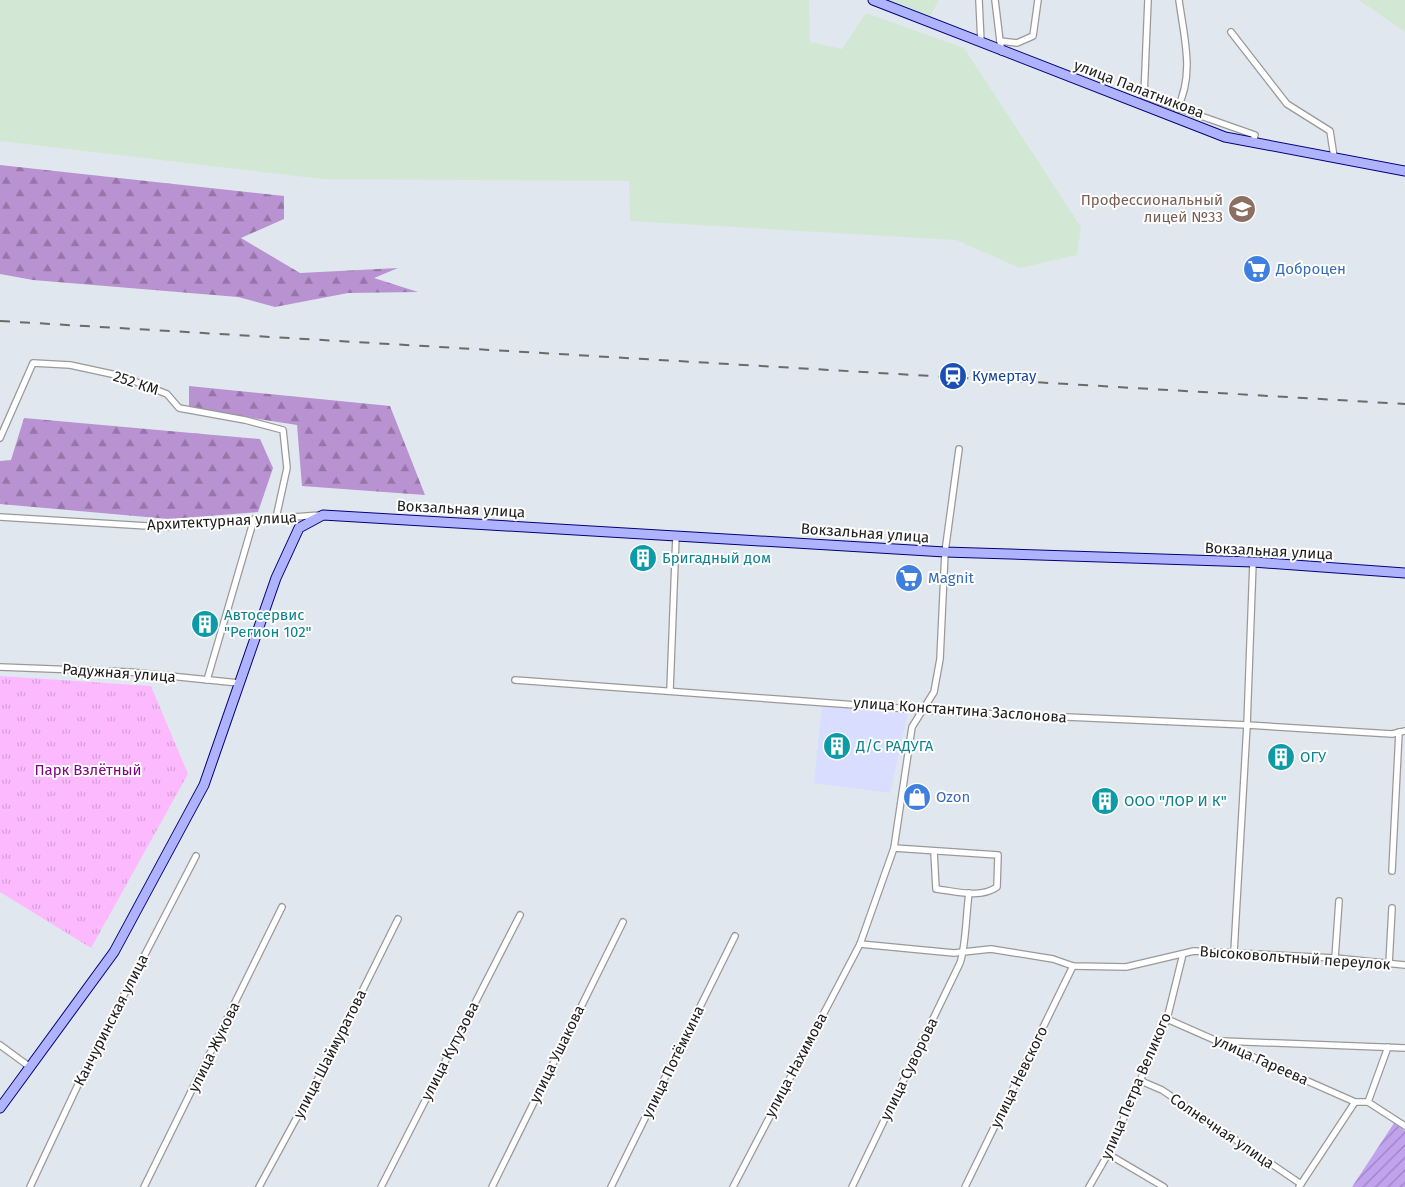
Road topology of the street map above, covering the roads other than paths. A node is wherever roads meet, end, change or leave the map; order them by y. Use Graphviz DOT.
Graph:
graph roads {
  1 [pos="873,0"];
  2 [pos="979,0"];
  3 [pos="995,0"];
  4 [pos="1038,0"];
  5 [pos="1148,0"];
  6 [pos="1179,0"];
  7 [pos="1231,32"];
  8 [pos="1000,41"];
  9 [pos="981,43"];
  10 [pos="1002,52"];
  11 [pos="1177,109"];
  12 [pos="1253,142"];
  13 [pos="1334,157"];
  14 [pos="1405,171"];
  15 [pos="0,438"];
  16 [pos="959,450"];
  17 [pos="324,515"];
  18 [pos="0,517"];
  19 [pos="276,518"];
  20 [pos="254,519"];
  21 [pos="676,536"];
  22 [pos="945,552"];
  23 [pos="1253,562"];
  24 [pos="1405,574"];
  25 [pos="0,666"];
  26 [pos="208,680"];
  27 [pos="515,680"];
  28 [pos="239,683"];
  29 [pos="670,690"];
  30 [pos="923,709"];
  31 [pos="1247,725"];
  32 [pos="1402,732"];
  33 [pos="894,848"];
  34 [pos="934,852"];
  35 [pos="196,856"];
  36 [pos="1392,871"];
  37 [pos="969,893"];
  38 [pos="1339,901"];
  39 [pos="282,907"];
  40 [pos="1392,908"];
  41 [pos="520,915"];
  42 [pos="398,919"];
  43 [pos="623,922"];
  44 [pos="735,936"];
  45 [pos="860,944"];
  46 [pos="965,950"];
  47 [pos="1234,952"];
  48 [pos="1183,954"];
  49 [pos="1335,958"];
  50 [pos="1389,964"];
  51 [pos="1405,964"];
  52 [pos="1074,966"];
  53 [pos="1167,1019"];
  54 [pos="1220,1041"];
  55 [pos="0,1045"];
  56 [pos="1388,1047"];
  57 [pos="1405,1048"];
  58 [pos="30,1067"];
  59 [pos="1141,1081"];
  60 [pos="1355,1102"];
  61 [pos="1368,1102"];
  62 [pos="0,1108"];
  63 [pos="1405,1126"];
  64 [pos="1108,1154"];
  65 [pos="1300,1186"];
  66 [pos="30,1187"];
  67 [pos="144,1187"];
  68 [pos="259,1187"];
  69 [pos="381,1187"];
  70 [pos="492,1187"];
  71 [pos="611,1187"];
  72 [pos="732,1187"];
  73 [pos="852,1187"];
  74 [pos="964,1187"];
  75 [pos="1089,1187"];
  76 [pos="1164,1187"];
  1 -- 9 [label="main road, улица Палатникова"];
  2 -- 9 [label="street"];
  3 -- 8 [label="street"];
  4 -- 8 [label="street"];
  5 -- 11 [label="street"];
  6 -- 11 [label="street"];
  7 -- 13 [label="street"];
  8 -- 10 [label="street"];
  9 -- 10 [label="main road, улица Палатникова"];
  10 -- 12 [label="main road, улица Палатникова"];
  11 -- 12 [label="street"];
  12 -- 13 [label="main road, улица Палатникова"];
  13 -- 14 [label="main road, улица Палатникова"];
  15 -- 19 [label="street, 252 КМ"];
  16 -- 22 [label="street, улица Нахимова"];
  17 -- 19 [label="street, Архитектурная улица"];
  17 -- 21 [label="main road, Вокзальная улица"];
  17 -- 28 [label="main road"];
  18 -- 20 [label="street, Архитектурная улица"];
  19 -- 20 [label="street, Архитектурная улица"];
  20 -- 26 [label="street"];
  21 -- 22 [label="main road, Вокзальная улица"];
  21 -- 29 [label="street"];
  22 -- 23 [label="main road, Вокзальная улица"];
  22 -- 30 [label="street, улица Нахимова"];
  23 -- 24 [label="main road, Вокзальная улица"];
  23 -- 31 [label="street"];
  25 -- 26 [label="street, Радужная улица"];
  26 -- 28 [label="street, Радужная улица"];
  27 -- 29 [label="street, улица Константина Заслонова"];
  28 -- 58 [label="main road"];
  29 -- 30 [label="street, улица Константина Заслонова"];
  30 -- 31 [label="street, улица Константина Заслонова"];
  30 -- 33 [label="street, улица Нахимова"];
  31 -- 32 [label="street, улица Константина Заслонова"];
  31 -- 47 [label="street"];
  32 -- 36 [label="street"];
  33 -- 34 [label="street"];
  33 -- 45 [label="street, улица Нахимова"];
  34 -- 37 [label="street"];
  34 -- 37 [label="street"];
  35 -- 66 [label="street, Канчуринская улица"];
  37 -- 46 [label="street"];
  38 -- 49 [label="street"];
  39 -- 67 [label="street, улица Жукова"];
  40 -- 50 [label="street"];
  41 -- 69 [label="street, улица Кутузова"];
  42 -- 68 [label="street, улица Шаймуратова"];
  43 -- 70 [label="street, улица Ушакова"];
  44 -- 71 [label="street, улица Потёмкина"];
  45 -- 46 [label="street, Высоковольтный переулок"];
  45 -- 72 [label="street, улица Нахимова"];
  46 -- 52 [label="street, Высоковольтный переулок"];
  46 -- 73 [label="street, улица Суворова"];
  47 -- 48 [label="street, Высоковольтный переулок"];
  47 -- 49 [label="street, Высоковольтный переулок"];
  48 -- 52 [label="street, Высоковольтный переулок"];
  48 -- 53 [label="street, улица Петра Великого"];
  49 -- 50 [label="street, Высоковольтный переулок"];
  50 -- 51 [label="street, Высоковольтный переулок"];
  52 -- 74 [label="street, улица Невского"];
  53 -- 54 [label="street, улица Гареева"];
  53 -- 59 [label="street, улица Петра Великого"];
  54 -- 56 [label="street"];
  54 -- 60 [label="street, улица Гареева"];
  55 -- 58 [label="street"];
  56 -- 57 [label="street"];
  56 -- 61 [label="street"];
  58 -- 62 [label="main road"];
  59 -- 64 [label="street, улица Петра Великого"];
  59 -- 65 [label="street, Солнечная улица"];
  60 -- 61 [label="street"];
  60 -- 65 [label="street"];
  61 -- 63 [label="street"];
  64 -- 75 [label="street, улица Петра Великого"];
  64 -- 76 [label="street"];
}
